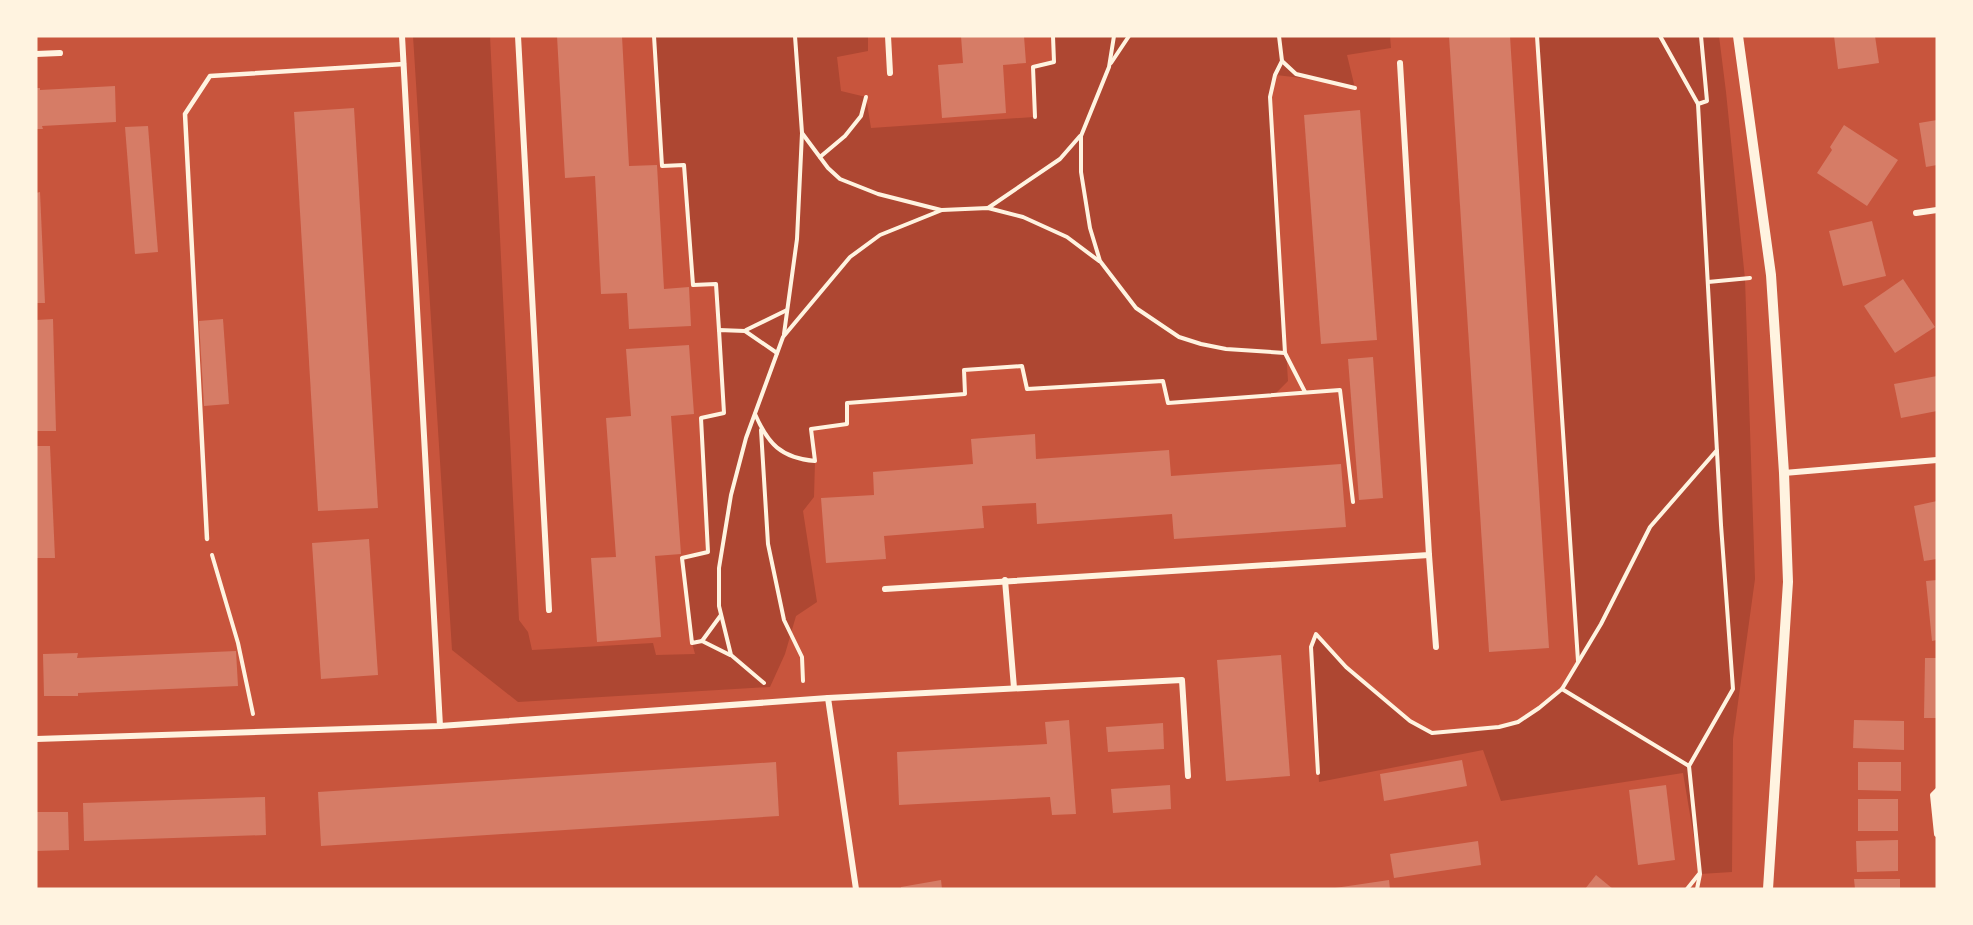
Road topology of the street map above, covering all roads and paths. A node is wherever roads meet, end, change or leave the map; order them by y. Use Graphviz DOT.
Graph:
graph roads {
  1 [pos="402,36"];
  2 [pos="518,36"];
  3 [pos="654,36"];
  4 [pos="795,36"];
  5 [pos="888,36"];
  6 [pos="1053,36"];
  7 [pos="1114,36"];
  8 [pos="1129,36"];
  9 [pos="1279,36"];
  10 [pos="1537,36"];
  11 [pos="1660,36"];
  12 [pos="1701,36"];
  13 [pos="1738,36"];
  14 [pos="60,53"];
  15 [pos="36,54"];
  16 [pos="1282,61"];
  17 [pos="1400,63"];
  18 [pos="404,64"];
  19 [pos="1109,67"];
  20 [pos="890,73"];
  21 [pos="1355,88"];
  22 [pos="866,97"];
  23 [pos="1698,104"];
  24 [pos="1035,117"];
  25 [pos="802,133"];
  26 [pos="1081,136"];
  27 [pos="820,157"];
  28 [pos="988,208"];
  29 [pos="942,210"];
  30 [pos="1937,210"];
  31 [pos="1916,213"];
  32 [pos="1100,261"];
  33 [pos="1751,278"];
  34 [pos="1708,282"];
  35 [pos="787,310"];
  36 [pos="719,330"];
  37 [pos="745,331"];
  38 [pos="783,336"];
  39 [pos="777,353"];
  40 [pos="1285,353"];
  41 [pos="1305,392"];
  42 [pos="755,414"];
  43 [pos="760,427"];
  44 [pos="1717,450"];
  45 [pos="1937,460"];
  46 [pos="1784,473"];
  47 [pos="1353,502"];
  48 [pos="207,539"];
  49 [pos="1429,555"];
  50 [pos="1005,580"];
  51 [pos="885,589"];
  52 [pos="549,610"];
  53 [pos="721,615"];
  54 [pos="702,640"];
  55 [pos="1436,648"];
  56 [pos="731,656"];
  57 [pos="1578,661"];
  58 [pos="804,684"];
  59 [pos="770,687"];
  60 [pos="1014,688"];
  61 [pos="1562,688"];
  62 [pos="828,698"];
  63 [pos="440,726"];
  64 [pos="256,732"];
  65 [pos="36,739"];
  66 [pos="1689,766"];
  67 [pos="1318,773"];
  68 [pos="1188,776"];
  69 [pos="1937,791"];
  70 [pos="1937,834"];
  71 [pos="1700,874"];
  72 [pos="856,889"];
  73 [pos="1687,889"];
  74 [pos="1697,889"];
  75 [pos="1768,889"];
  1 -- 18 [label="street"];
  2 -- 52 [label="street"];
  3 -- 36 [label="path"];
  4 -- 25 [label="path"];
  5 -- 20 [label="street"];
  6 -- 24 [label="path"];
  7 -- 19 [label="path"];
  8 -- 19 [label="path"];
  9 -- 16 [label="path"];
  10 -- 57 [label="path"];
  11 -- 23 [label="path"];
  12 -- 23 [label="path"];
  13 -- 46 [label="street"];
  14 -- 15 [label="street"];
  16 -- 21 [label="path"];
  16 -- 40 [label="path"];
  17 -- 49 [label="street"];
  18 -- 48 [label="lane"];
  18 -- 63 [label="street"];
  19 -- 26 [label="path"];
  22 -- 27 [label="path"];
  23 -- 34 [label="path"];
  25 -- 27 [label="path"];
  25 -- 35 [label="path"];
  26 -- 28 [label="path"];
  26 -- 32 [label="path"];
  27 -- 29 [label="path"];
  28 -- 29 [label="path"];
  28 -- 32 [label="path"];
  29 -- 38 [label="path"];
  30 -- 31 [label="street"];
  32 -- 40 [label="path"];
  33 -- 34 [label="path"];
  34 -- 44 [label="path"];
  35 -- 37 [label="path"];
  35 -- 38 [label="path"];
  36 -- 37 [label="path"];
  36 -- 54 [label="path"];
  37 -- 39 [label="path"];
  38 -- 39 [label="path"];
  39 -- 42 [label="path"];
  40 -- 41 [label="path"];
  41 -- 43 [label="path"];
  41 -- 47 [label="path"];
  42 -- 43 [label="path"];
  42 -- 53 [label="path"];
  43 -- 58 [label="path"];
  44 -- 57 [label="path"];
  44 -- 66 [label="path"];
  45 -- 46 [label="street"];
  46 -- 75 [label="street"];
  48 -- 64 [label="path"];
  49 -- 50 [label="street"];
  49 -- 55 [label="street"];
  50 -- 51 [label="street"];
  50 -- 60 [label="street"];
  53 -- 54 [label="path"];
  53 -- 56 [label="path"];
  54 -- 56 [label="path"];
  56 -- 59 [label="path"];
  57 -- 61 [label="path"];
  60 -- 62 [label="street"];
  60 -- 68 [label="street"];
  61 -- 66 [label="path"];
  61 -- 67 [label="path"];
  62 -- 63 [label="street"];
  62 -- 72 [label="street"];
  63 -- 64 [label="street"];
  64 -- 65 [label="street"];
  66 -- 71 [label="path"];
  69 -- 70 [label="street"];
  71 -- 73 [label="path"];
  71 -- 74 [label="path"];
}
